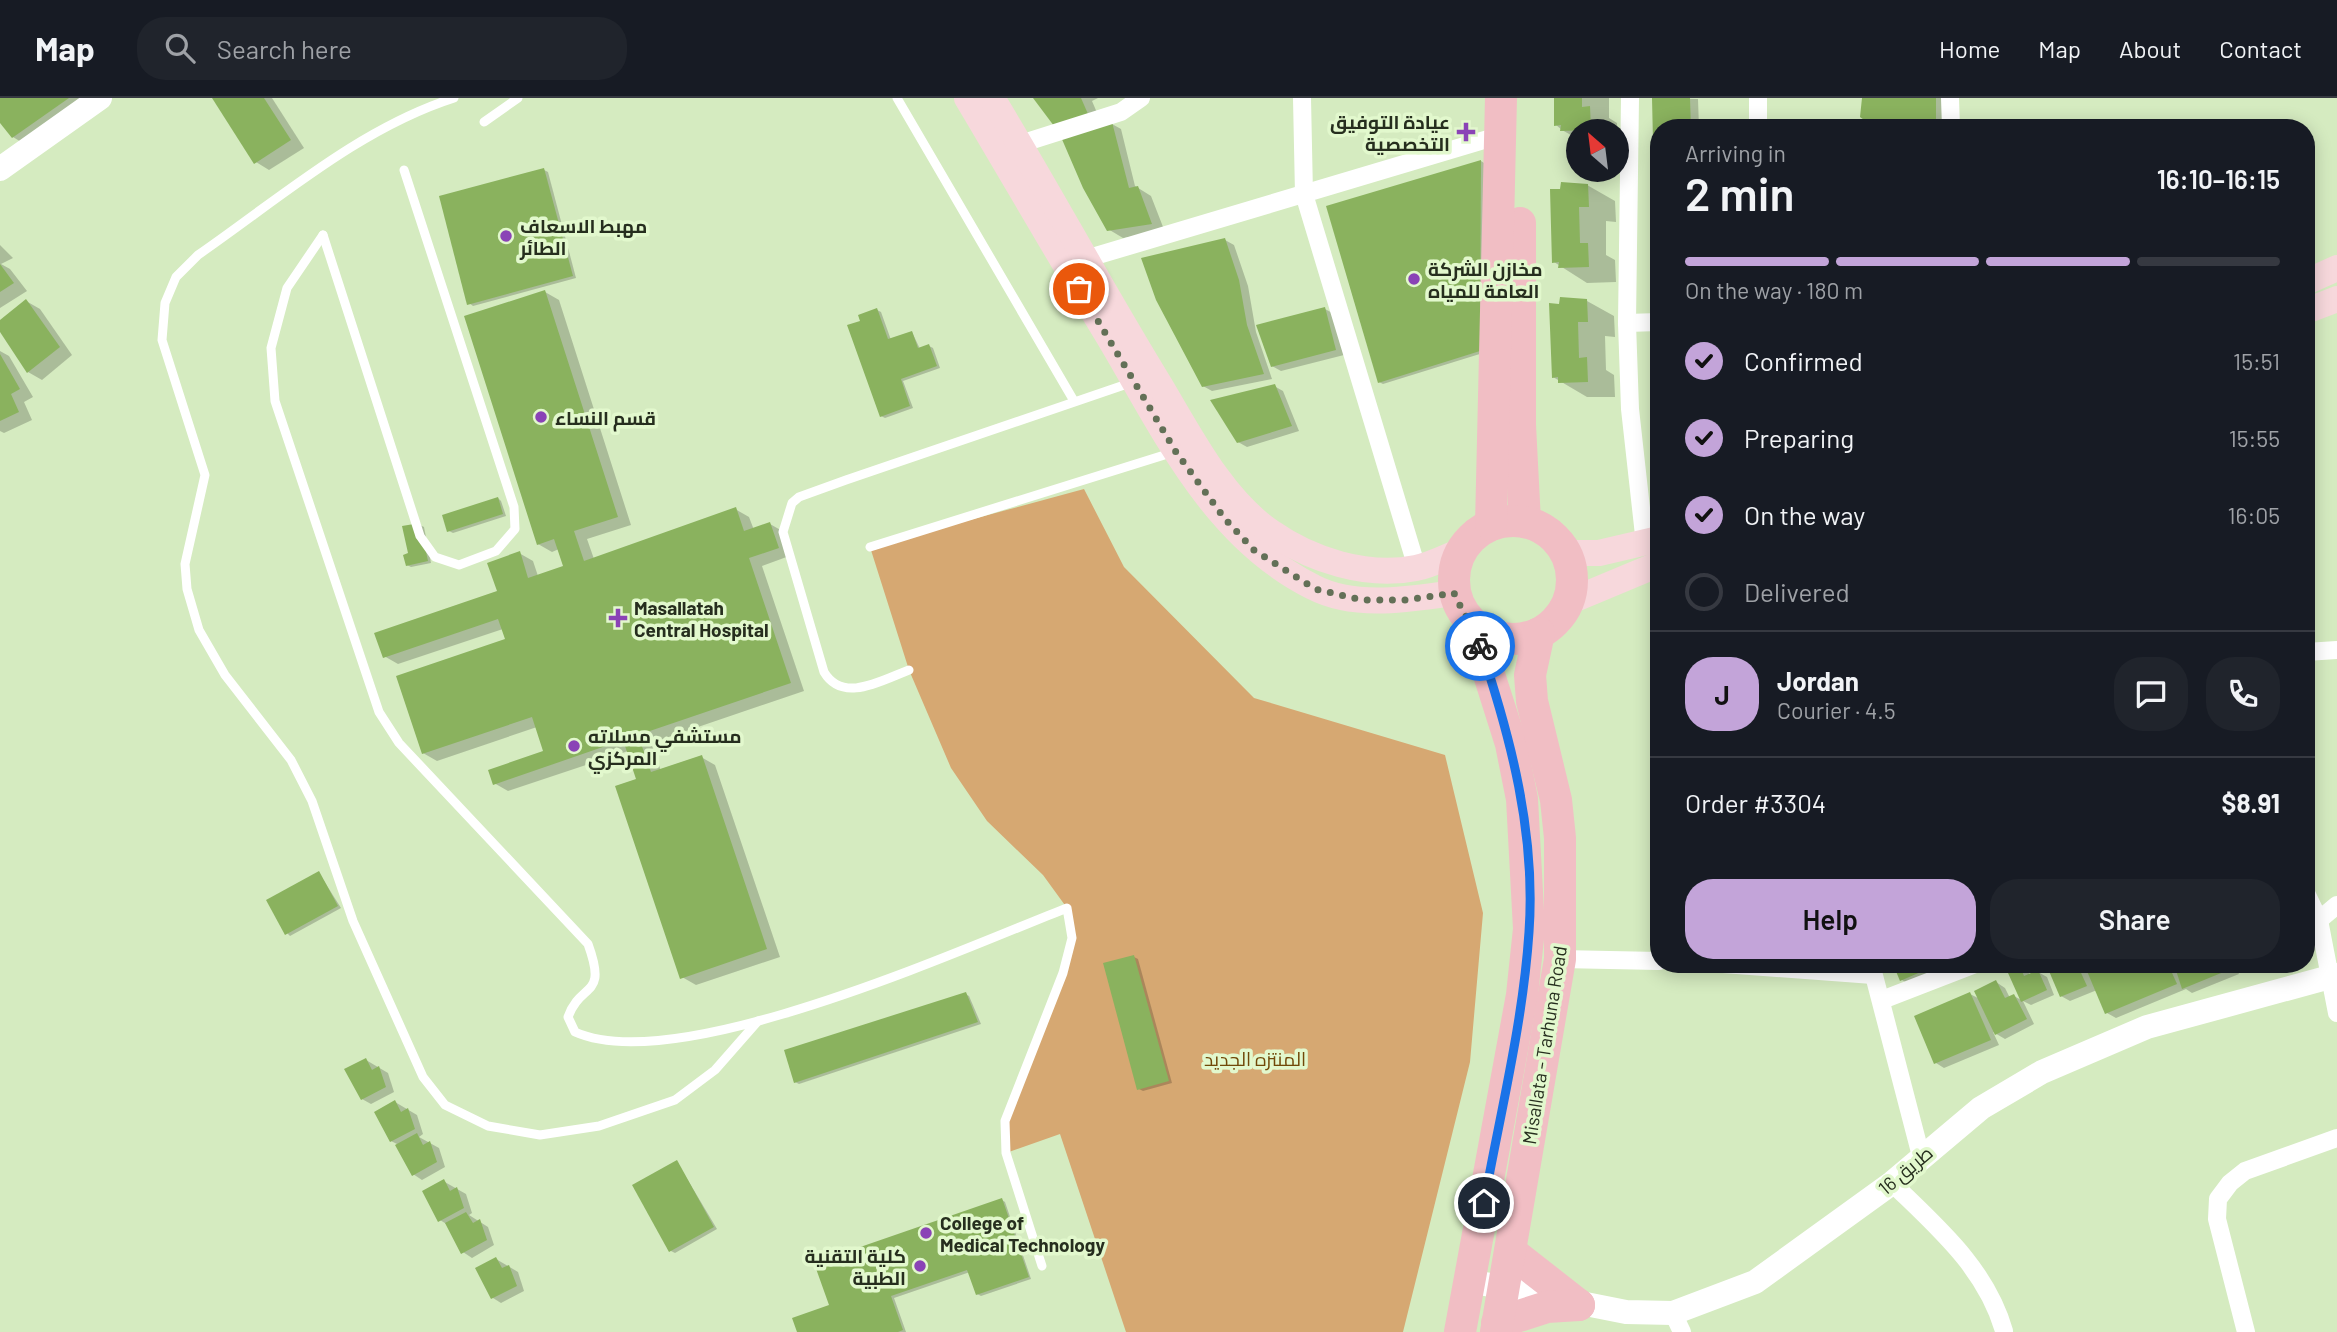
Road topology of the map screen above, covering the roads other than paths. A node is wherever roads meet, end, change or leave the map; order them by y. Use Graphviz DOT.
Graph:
graph roads {
  1 [pos="100,98"];
  2 [pos="454,98"];
  3 [pos="518,98"];
  4 [pos="897,98"];
  5 [pos="967,98"];
  6 [pos="992,98"];
  7 [pos="1141,98"];
  8 [pos="1302,98"];
  9 [pos="1501,98"];
  10 [pos="1520,98"];
  11 [pos="1630,98"];
  12 [pos="1758,98"];
  13 [pos="1950,98"];
  14 [pos="1758,119"];
  15 [pos="1951,119"];
  16 [pos="484,121"];
  17 [pos="1501,135"];
  18 [pos="1020,144"];
  19 [pos="0,169"];
  20 [pos="404,170"];
  21 [pos="1304,194"];
  22 [pos="1075,263"];
  23 [pos="2337,268"];
  24 [pos="2315,278"];
  25 [pos="2337,299"];
  26 [pos="2315,308"];
  27 [pos="1650,322"];
  28 [pos="1626,323"];
  29 [pos="1144,378"];
  30 [pos="1074,401"];
  31 [pos="1176,452"];
  32 [pos="1650,521"];
  33 [pos="1525,522"];
  34 [pos="1491,525"];
  35 [pos="870,547"];
  36 [pos="1650,549"];
  37 [pos="1461,551"];
  38 [pos="1566,553"];
  39 [pos="1650,554"];
  40 [pos="1416,568"];
  41 [pos="1454,593"];
  42 [pos="1568,602"];
  43 [pos="1473,624"];
  44 [pos="1539,633"];
  45 [pos="2337,650"];
  46 [pos="2315,651"];
  47 [pos="909,670"];
  48 [pos="2337,905"];
  49 [pos="2315,912"];
  50 [pos="2319,920"];
  51 [pos="1560,959"];
  52 [pos="1650,961"];
  53 [pos="1873,973"];
  54 [pos="1952,973"];
  55 [pos="2332,977"];
  56 [pos="1882,1000"];
  57 [pos="2337,1013"];
  58 [pos="758,1021"];
  59 [pos="2337,1138"];
  60 [pos="1921,1156"];
  61 [pos="1892,1183"];
  62 [pos="1511,1252"];
  63 [pos="1042,1266"];
  64 [pos="1470,1281"];
  65 [pos="1504,1288"];
  66 [pos="1579,1305"];
  67 [pos="1677,1322"];
  68 [pos="1496,1328"];
  69 [pos="2004,1331"];
  70 [pos="1460,1332"];
  71 [pos="2246,1332"];
  1 -- 19 [label="street"];
  2 -- 58 [label="lane"];
  3 -- 16 [label="lane"];
  4 -- 30 [label="lane"];
  5 -- 22 [label="main road"];
  6 -- 18 [label="main road"];
  7 -- 18 [label="street"];
  8 -- 21 [label="street"];
  9 -- 17 [label="highway"];
  10 -- 33 [label="highway"];
  11 -- 28 [label="street"];
  12 -- 14 [label="street"];
  13 -- 15 [label="street"];
  17 -- 21 [label="street"];
  17 -- 34 [label="highway"];
  18 -- 22 [label="main road"];
  20 -- 58 [label="lane"];
  21 -- 22 [label="street"];
  21 -- 40 [label="street"];
  22 -- 29 [label="main road"];
  23 -- 24 [label="main road"];
  25 -- 26 [label="main road"];
  27 -- 28 [label="street"];
  28 -- 32 [label="street"];
  29 -- 30 [label="lane"];
  29 -- 31 [label="main road"];
  29 -- 40 [label="main road"];
  30 -- 47 [label="lane"];
  31 -- 35 [label="lane"];
  31 -- 41 [label="main road"];
  33 -- 34 [label="highway"];
  33 -- 38 [label="highway"];
  34 -- 37 [label="highway"];
  36 -- 38 [label="main road"];
  37 -- 40 [label="main road"];
  37 -- 41 [label="highway"];
  38 -- 42 [label="highway"];
  39 -- 42 [label="main road"];
  41 -- 43 [label="highway"];
  42 -- 44 [label="highway"];
  43 -- 44 [label="highway"];
  43 -- 64 [label="highway, Misallata - Tarhuna Road"];
  44 -- 51 [label="highway, Misallata - Tarhuna Road"];
  45 -- 46 [label="street"];
  48 -- 50 [label="street"];
  49 -- 50 [label="street"];
  50 -- 55 [label="street"];
  51 -- 52 [label="street"];
  51 -- 62 [label="highway, Misallata - Tarhuna Road"];
  53 -- 56 [label="street"];
  54 -- 56 [label="street"];
  55 -- 57 [label="street"];
  55 -- 60 [label="street, طريق 16"];
  56 -- 60 [label="street"];
  58 -- 63 [label="lane"];
  59 -- 71 [label="street"];
  60 -- 61 [label="street, طريق 16"];
  61 -- 67 [label="street, طريق 16"];
  61 -- 69 [label="street"];
  62 -- 65 [label="highway, Misallata - Tarhuna Road"];
  62 -- 66 [label="highway"];
  64 -- 65 [label="street, طريق 16"];
  64 -- 70 [label="highway, Misallata - Tarhuna Road"];
  65 -- 66 [label="street, طريق 16"];
  65 -- 68 [label="highway, Misallata - Tarhuna Road"];
  66 -- 67 [label="street, طريق 16"];
  66 -- 68 [label="highway"];
}
